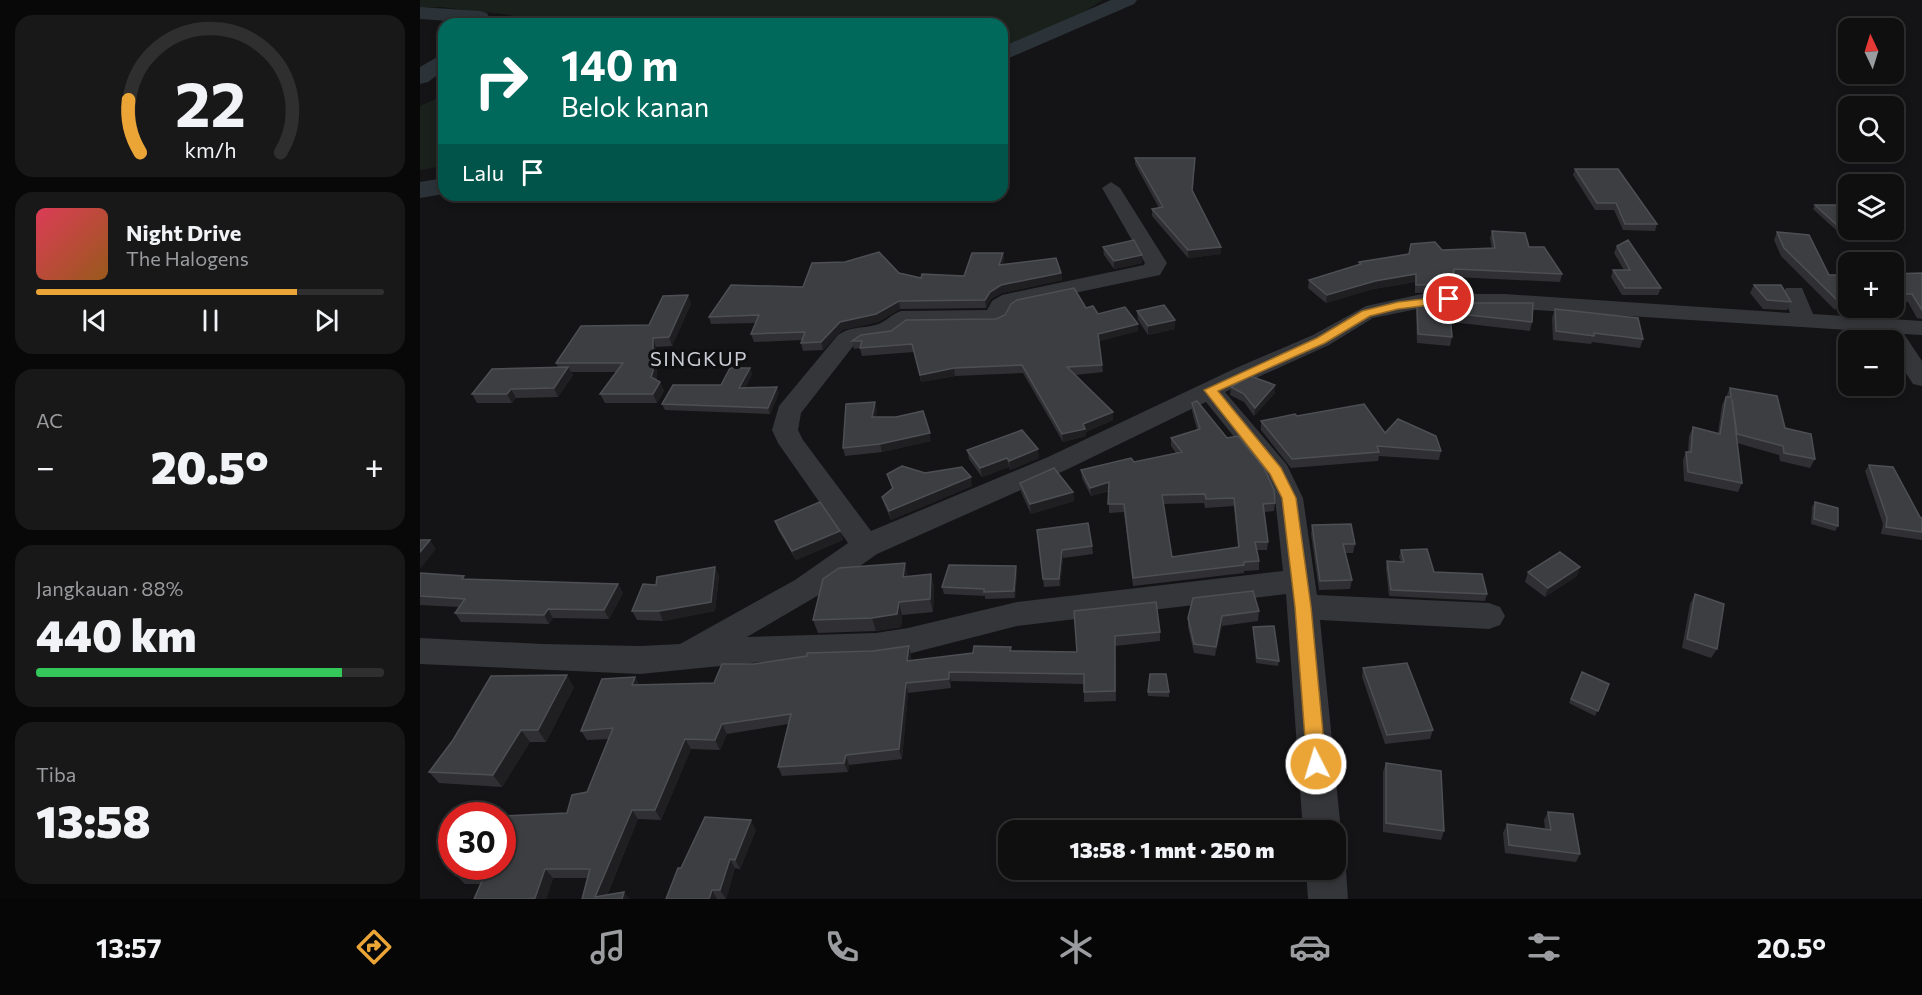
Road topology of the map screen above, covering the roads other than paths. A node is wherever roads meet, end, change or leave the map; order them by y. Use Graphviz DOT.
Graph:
graph roads {
  1 [pos="1111,188"];
  2 [pos="1794,293"];
  3 [pos="1804,320"];
  4 [pos="1887,326"];
  5 [pos="1922,328"];
  6 [pos="1922,379"];
  7 [pos="1210,390"];
  8 [pos="866,546"];
  9 [pos="1300,594"];
  10 [pos="1489,616"];
  11 [pos="420,651"];
  12 [pos="685,657"];
  13 [pos="1321,820"];
  14 [pos="1327,880"];
  15 [pos="1328,899"];
  1 -- 8 [label="street"];
  2 -- 3 [label="street"];
  3 -- 4 [label="street"];
  3 -- 7 [label="street"];
  4 -- 5 [label="street"];
  4 -- 6 [label="street"];
  7 -- 8 [label="street"];
  7 -- 9 [label="street"];
  8 -- 12 [label="street"];
  9 -- 10 [label="street"];
  9 -- 12 [label="street"];
  9 -- 13 [label="street"];
  11 -- 12 [label="street"];
  14 -- 15 [label="street"];
}
